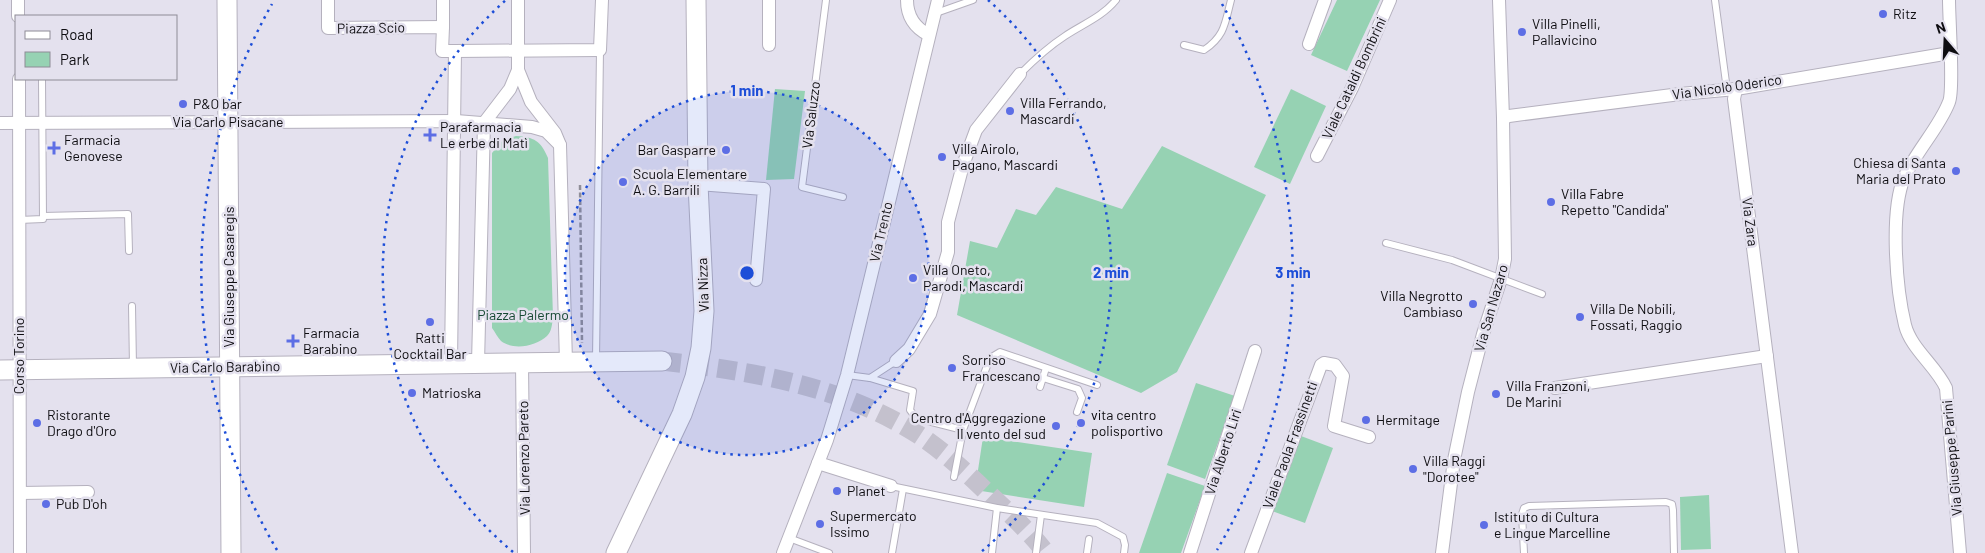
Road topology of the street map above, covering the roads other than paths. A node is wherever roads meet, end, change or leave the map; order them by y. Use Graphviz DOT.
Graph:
graph roads {
  1 [pos="18,0"];
  2 [pos="227,0"];
  3 [pos="328,0"];
  4 [pos="443,0"];
  5 [pos="518,0"];
  6 [pos="602,0"];
  7 [pos="696,0"];
  8 [pos="769,0"];
  9 [pos="826,0"];
  10 [pos="907,0"];
  11 [pos="938,0"];
  12 [pos="973,0"];
  13 [pos="1116,0"];
  14 [pos="1231,0"];
  15 [pos="1325,0"];
  16 [pos="1390,0"];
  17 [pos="1499,0"];
  18 [pos="1714,0"];
  19 [pos="1949,0"];
  20 [pos="934,13"];
  21 [pos="18,15"];
  22 [pos="443,27"];
  23 [pos="929,35"];
  24 [pos="1308,44"];
  25 [pos="769,45"];
  26 [pos="1184,45"];
  27 [pos="600,50"];
  28 [pos="455,51"];
  29 [pos="518,51"];
  30 [pos="1950,53"];
  31 [pos="518,70"];
  32 [pos="1020,74"];
  33 [pos="19,80"];
  34 [pos="42,80"];
  35 [pos="1731,89"];
  36 [pos="1503,118"];
  37 [pos="456,121"];
  38 [pos="228,122"];
  39 [pos="0,123"];
  40 [pos="19,123"];
  41 [pos="42,123"];
  42 [pos="484,123"];
  43 [pos="560,145"];
  44 [pos="1317,156"];
  45 [pos="698,184"];
  46 [pos="843,197"];
  47 [pos="43,216"];
  48 [pos="19,220"];
  49 [pos="1386,243"];
  50 [pos="129,251"];
  51 [pos="1501,279"];
  52 [pos="756,280"];
  53 [pos="1542,294"];
  54 [pos="132,306"];
  55 [pos="1255,351"];
  56 [pos="1767,356"];
  57 [pos="662,361"];
  58 [pos="896,361"];
  59 [pos="522,362"];
  60 [pos="566,362"];
  61 [pos="596,362"];
  62 [pos="451,363"];
  63 [pos="478,363"];
  64 [pos="230,366"];
  65 [pos="132,368"];
  66 [pos="1046,368"];
  67 [pos="0,370"];
  68 [pos="19,370"];
  69 [pos="847,375"];
  70 [pos="870,378"];
  71 [pos="1043,378"];
  72 [pos="1097,385"];
  73 [pos="1040,387"];
  74 [pos="1555,388"];
  75 [pos="1077,412"];
  76 [pos="964,430"];
  77 [pos="1369,437"];
  78 [pos="818,463"];
  79 [pos="954,477"];
  80 [pos="897,488"];
  81 [pos="88,492"];
  82 [pos="20,493"];
  83 [pos="996,508"];
  84 [pos="1041,515"];
  85 [pos="788,538"];
  86 [pos="1089,539"];
  87 [pos="20,553"];
  88 [pos="231,553"];
  89 [pos="524,553"];
  90 [pos="616,553"];
  91 [pos="783,553"];
  92 [pos="829,553"];
  93 [pos="892,553"];
  94 [pos="992,553"];
  95 [pos="1036,553"];
  96 [pos="1087,553"];
  97 [pos="1124,553"];
  98 [pos="1190,553"];
  99 [pos="1251,553"];
  100 [pos="1442,553"];
  101 [pos="1524,553"];
  102 [pos="1674,553"];
  103 [pos="1792,553"];
  104 [pos="1960,553"];
  1 -- 21 [label="street"];
  2 -- 38 [label="street, Via Giuseppe Casaregis"];
  3 -- 22 [label="street, Piazza Scio"];
  4 -- 22 [label="street"];
  5 -- 29 [label="street"];
  6 -- 27 [label="street"];
  7 -- 45 [label="street, Via Nizza"];
  8 -- 25 [label="street"];
  9 -- 46 [label="lane, Via Saluzzo"];
  10 -- 23 [label="street"];
  11 -- 20 [label="street, Via Trento"];
  12 -- 20 [label="lane"];
  13 -- 32 [label="lane"];
  14 -- 26 [label="lane"];
  15 -- 24 [label="street"];
  16 -- 44 [label="street, Viale Cataldi Bombrini"];
  17 -- 36 [label="street, Via San Nazaro"];
  18 -- 35 [label="lane"];
  19 -- 30 [label="street, Via Giuseppe Parini"];
  20 -- 23 [label="street, Via Trento"];
  22 -- 28 [label="street"];
  23 -- 69 [label="street, Via Trento"];
  27 -- 29 [label="street"];
  27 -- 61 [label="lane"];
  28 -- 29 [label="street"];
  28 -- 37 [label="street"];
  29 -- 31 [label="street"];
  30 -- 35 [label="street, Via Nicolò Oderico"];
  30 -- 104 [label="street, Via Giuseppe Parini"];
  31 -- 42 [label="street"];
  31 -- 43 [label="street"];
  32 -- 58 [label="street"];
  33 -- 40 [label="street, Corso Torino"];
  34 -- 41 [label="lane"];
  35 -- 36 [label="street, Via Nicolò Oderico"];
  35 -- 56 [label="street, Via Zara"];
  36 -- 51 [label="street, Via San Nazaro"];
  37 -- 38 [label="street, Via Carlo Pisacane"];
  37 -- 42 [label="street"];
  37 -- 62 [label="street"];
  38 -- 41 [label="street, Via Carlo Pisacane"];
  38 -- 64 [label="street, Via Giuseppe Casaregis"];
  39 -- 40 [label="street, Via Carlo Pisacane"];
  40 -- 41 [label="street, Via Carlo Pisacane"];
  40 -- 48 [label="street, Corso Torino"];
  41 -- 47 [label="lane"];
  42 -- 43 [label="street"];
  42 -- 63 [label="street"];
  43 -- 60 [label="street"];
  45 -- 52 [label="street"];
  45 -- 90 [label="street, Via Nizza"];
  47 -- 48 [label="lane"];
  47 -- 50 [label="lane"];
  48 -- 68 [label="street, Corso Torino"];
  49 -- 51 [label="lane"];
  51 -- 53 [label="lane"];
  51 -- 100 [label="street, Via San Nazaro"];
  54 -- 65 [label="lane"];
  55 -- 98 [label="street, Via Alberto Liri"];
  56 -- 74 [label="street"];
  56 -- 103 [label="street, Via Zara"];
  57 -- 61 [label="street"];
  58 -- 70 [label="lane"];
  59 -- 60 [label="street"];
  59 -- 63 [label="street"];
  59 -- 89 [label="street, Via Lorenzo Pareto"];
  60 -- 61 [label="street"];
  62 -- 63 [label="street"];
  62 -- 64 [label="street, Via Carlo Barabino"];
  64 -- 65 [label="street, Via Carlo Barabino"];
  64 -- 88 [label="street, Via Giuseppe Casaregis"];
  65 -- 68 [label="street, Via Carlo Barabino"];
  66 -- 71 [label="lane"];
  66 -- 72 [label="lane"];
  66 -- 76 [label="lane"];
  67 -- 68 [label="street, Via Carlo Barabino"];
  68 -- 82 [label="street, Corso Torino"];
  69 -- 70 [label="lane"];
  69 -- 78 [label="street, Via Trento"];
  70 -- 76 [label="lane"];
  71 -- 73 [label="lane"];
  71 -- 75 [label="lane"];
  76 -- 79 [label="lane"];
  77 -- 99 [label="street, Viale Paola Frassinetti"];
  78 -- 80 [label="street"];
  78 -- 85 [label="street, Via Trento"];
  80 -- 83 [label="lane"];
  80 -- 93 [label="lane"];
  81 -- 82 [label="street"];
  82 -- 87 [label="street, Corso Torino"];
  83 -- 84 [label="lane"];
  83 -- 94 [label="lane"];
  84 -- 95 [label="lane"];
  84 -- 97 [label="lane"];
  85 -- 91 [label="street, Via Trento"];
  85 -- 92 [label="lane"];
  86 -- 96 [label="lane"];
  101 -- 102 [label="lane"];
}
